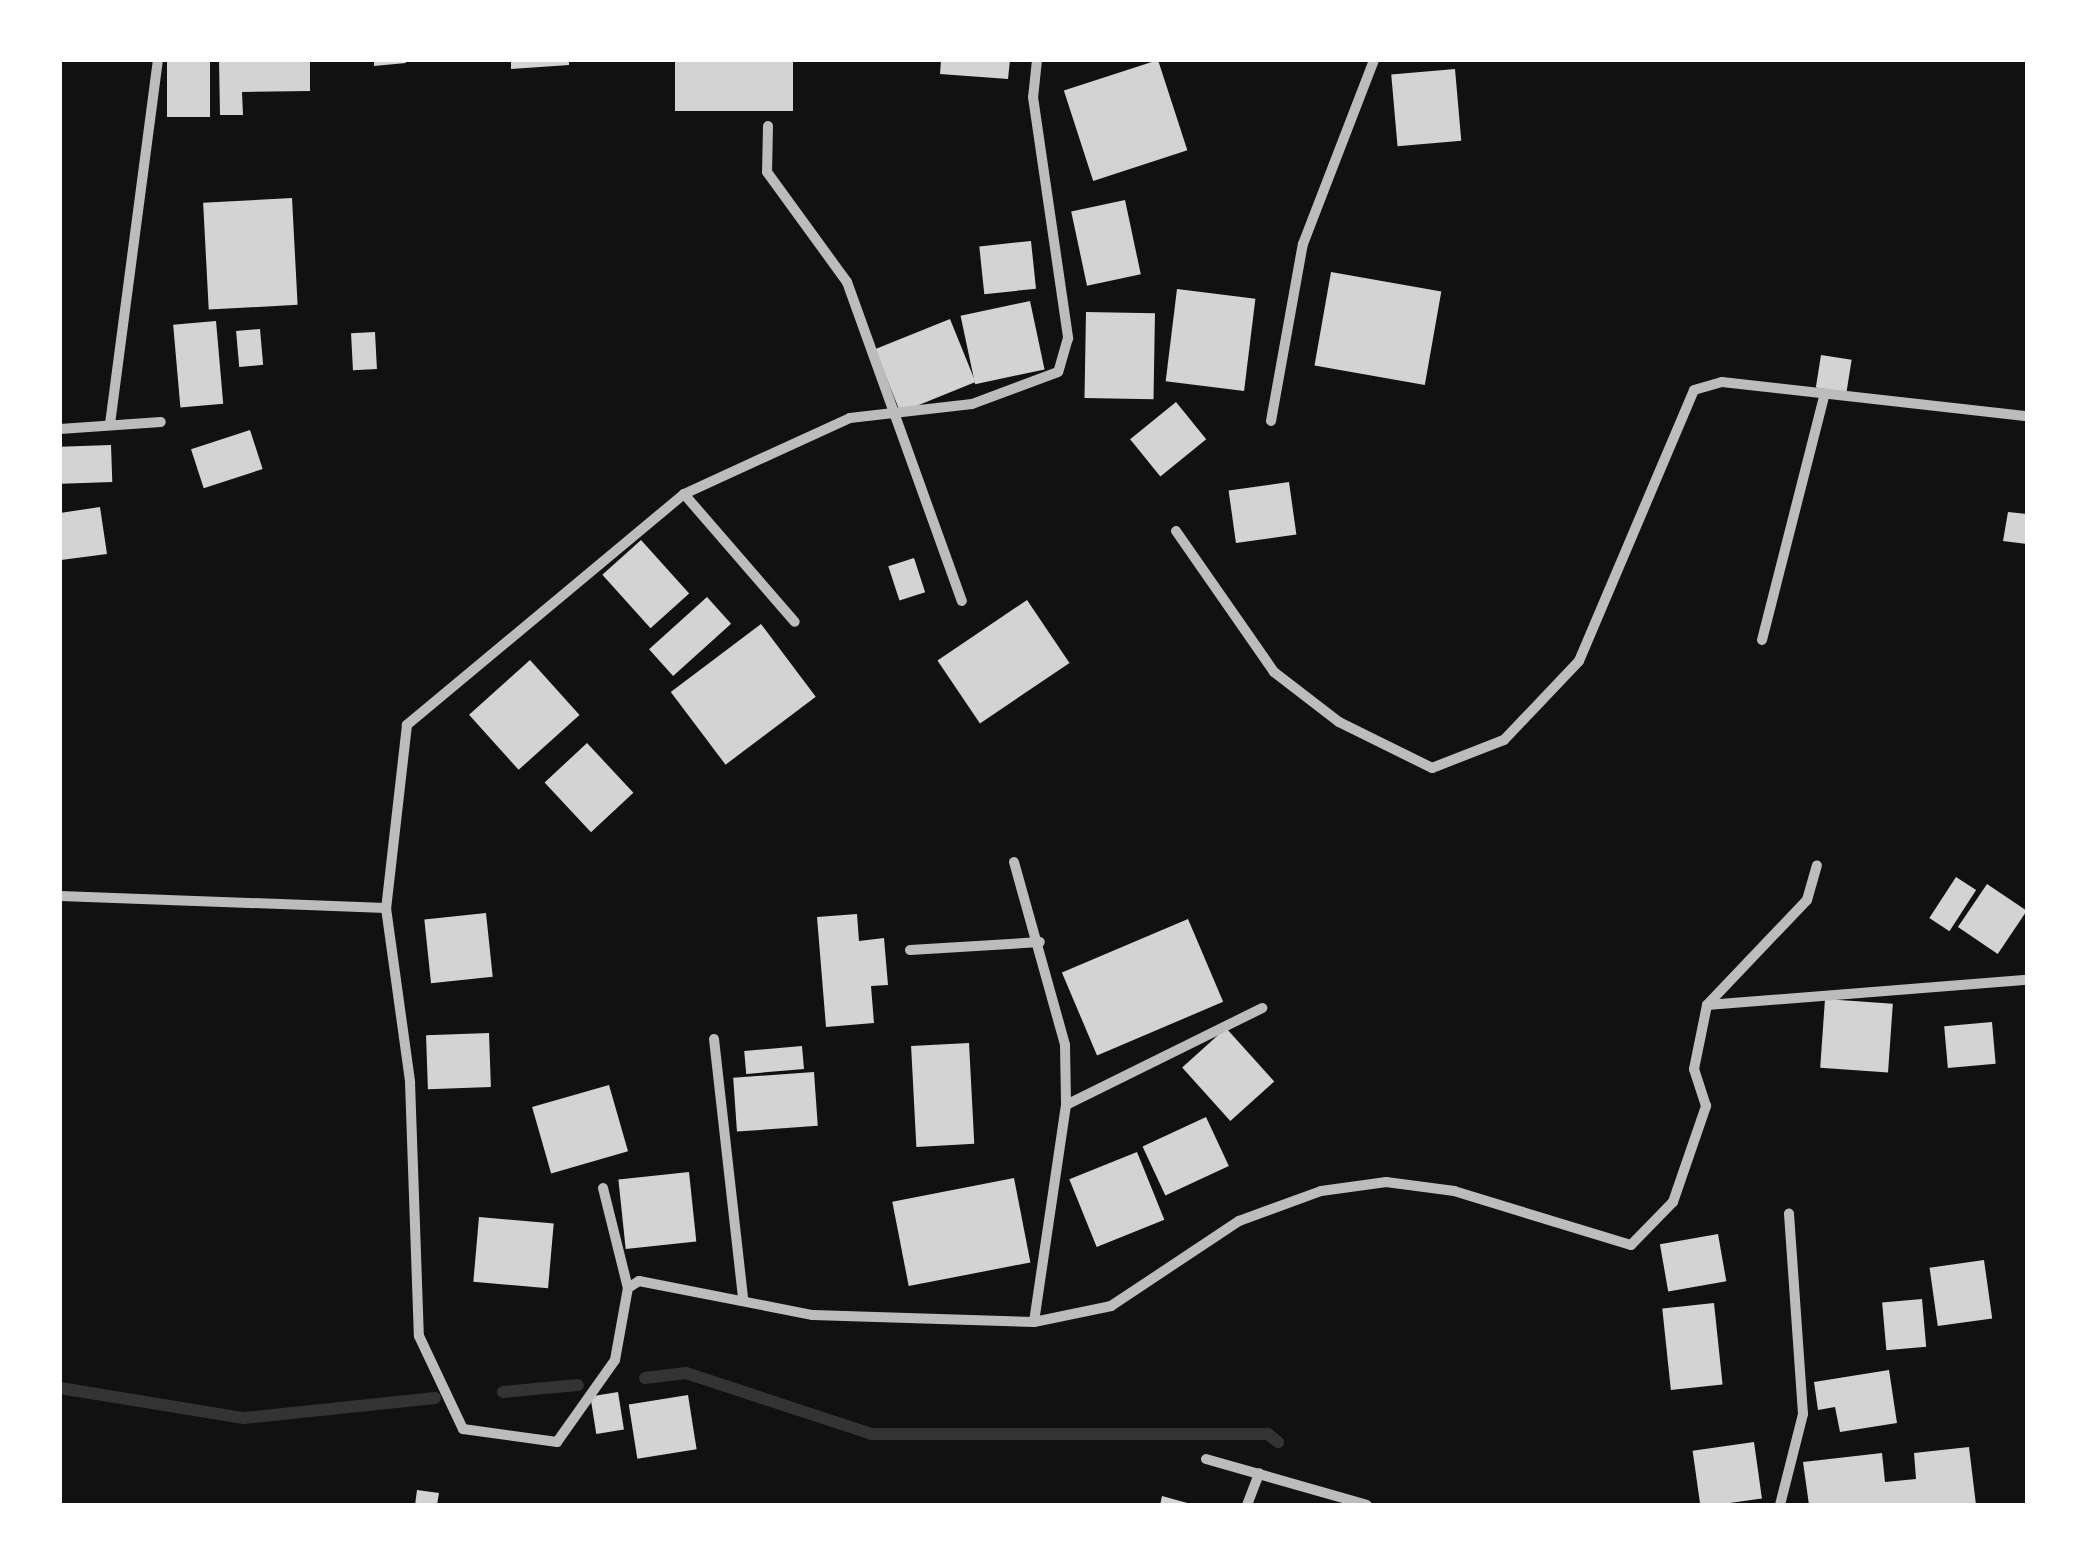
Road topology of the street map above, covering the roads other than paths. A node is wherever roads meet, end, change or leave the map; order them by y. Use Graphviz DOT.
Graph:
graph roads {
  1 [pos="158,60"];
  2 [pos="1037,60"];
  3 [pos="1374,60"];
  4 [pos="768,126"];
  5 [pos="1824,396"];
  6 [pos="2027,416"];
  7 [pos="890,420"];
  8 [pos="1271,421"];
  9 [pos="162,422"];
  10 [pos="110,424"];
  11 [pos="60,428"];
  12 [pos="684,494"];
  13 [pos="1176,531"];
  14 [pos="962,601"];
  15 [pos="795,622"];
  16 [pos="1762,640"];
  17 [pos="1014,862"];
  18 [pos="1818,865"];
  19 [pos="60,896"];
  20 [pos="386,908"];
  21 [pos="1040,942"];
  22 [pos="910,950"];
  23 [pos="2027,980"];
  24 [pos="1707,1005"];
  25 [pos="1262,1008"];
  26 [pos="714,1040"];
  27 [pos="1066,1105"];
  28 [pos="603,1188"];
  29 [pos="1790,1213"];
  30 [pos="628,1288"];
  31 [pos="743,1299"];
  32 [pos="1034,1322"];
  33 [pos="1206,1458"];
  34 [pos="1259,1473"];
  35 [pos="1247,1505"];
  36 [pos="1368,1505"];
  37 [pos="1780,1505"];
  1 -- 10 [label="street"];
  2 -- 7 [label="street"];
  3 -- 8 [label="street"];
  4 -- 7 [label="street"];
  5 -- 6 [label="street"];
  5 -- 13 [label="street"];
  5 -- 16 [label="street"];
  7 -- 12 [label="street"];
  7 -- 14 [label="street"];
  9 -- 10 [label="street"];
  10 -- 11 [label="street"];
  12 -- 15 [label="street"];
  12 -- 20 [label="street"];
  17 -- 21 [label="street"];
  18 -- 24 [label="street"];
  19 -- 20 [label="street"];
  20 -- 30 [label="street"];
  21 -- 22 [label="street"];
  21 -- 27 [label="street"];
  23 -- 24 [label="street"];
  24 -- 32 [label="street"];
  25 -- 27 [label="street"];
  26 -- 31 [label="street"];
  27 -- 32 [label="street"];
  28 -- 30 [label="street"];
  29 -- 37 [label="street"];
  30 -- 31 [label="street"];
  31 -- 32 [label="street"];
  33 -- 34 [label="street"];
  34 -- 35 [label="street"];
  34 -- 36 [label="street"];
}
